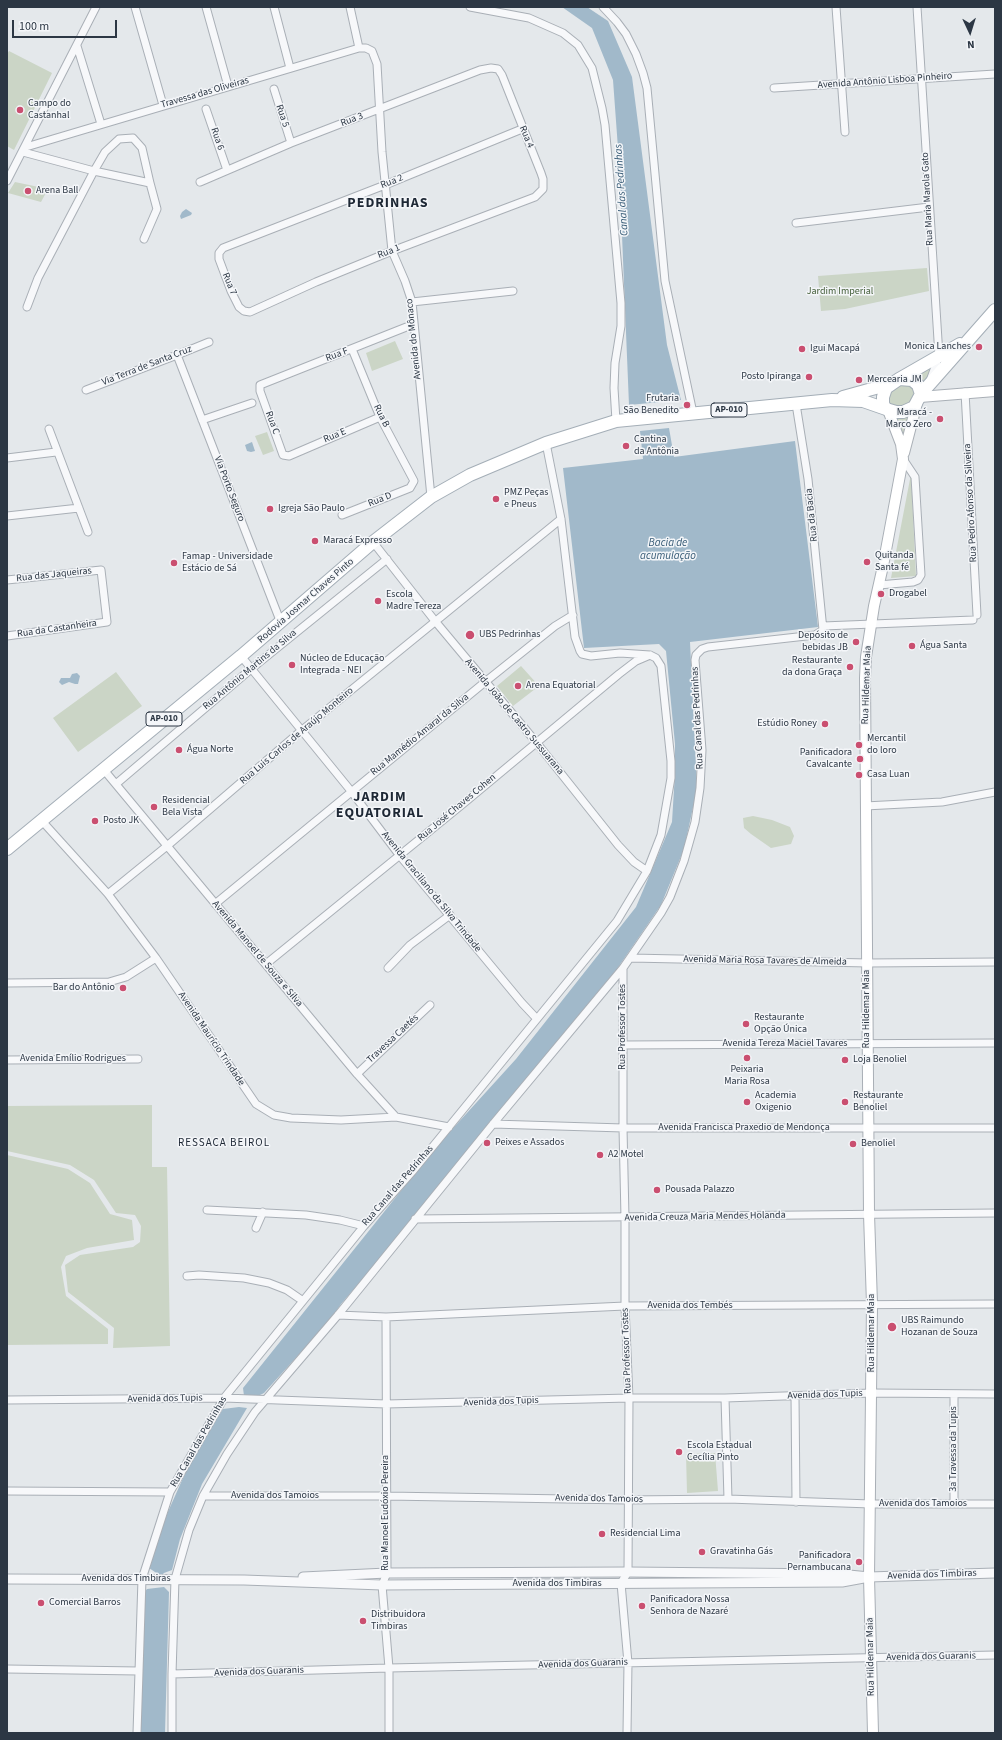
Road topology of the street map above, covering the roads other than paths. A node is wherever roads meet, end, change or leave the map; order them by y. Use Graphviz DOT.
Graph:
graph roads {
  1 [pos="96,7"];
  2 [pos="135,7"];
  3 [pos="206,7"];
  4 [pos="274,7"];
  5 [pos="350,7"];
  6 [pos="470,7"];
  7 [pos="603,7"];
  8 [pos="836,7"];
  9 [pos="917,7"];
  10 [pos="77,46"];
  11 [pos="359,48"];
  12 [pos="290,68"];
  13 [pos="995,74"];
  14 [pos="502,75"];
  15 [pos="921,78"];
  16 [pos="841,83"];
  17 [pos="228,86"];
  18 [pos="774,88"];
  19 [pos="274,89"];
  20 [pos="163,105"];
  21 [pos="206,109"];
  22 [pos="380,110"];
  23 [pos="101,124"];
  24 [pos="522,129"];
  25 [pos="845,132"];
  26 [pos="291,143"];
  27 [pos="24,149"];
  28 [pos="227,170"];
  29 [pos="94,171"];
  30 [pos="7,181"];
  31 [pos="200,182"];
  32 [pos="150,184"];
  33 [pos="385,185"];
  34 [pos="536,197"];
  35 [pos="929,208"];
  36 [pos="796,223"];
  37 [pos="144,239"];
  38 [pos="392,251"];
  39 [pos="219,253"];
  40 [pos="513,291"];
  41 [pos="412,302"];
  42 [pos="27,307"];
  43 [pos="995,310"];
  44 [pos="245,311"];
  45 [pos="414,324"];
  46 [pos="968,339"];
  47 [pos="208,342"];
  48 [pos="352,349"];
  49 [pos="177,355"];
  50 [pos="938,356"];
  51 [pos="895,381"];
  52 [pos="260,385"];
  53 [pos="86,390"];
  54 [pos="995,391"];
  55 [pos="965,392"];
  56 [pos="921,396"];
  57 [pos="832,400"];
  58 [pos="252,403"];
  59 [pos="796,404"];
  60 [pos="887,410"];
  61 [pos="693,413"];
  62 [pos="380,417"];
  63 [pos="202,420"];
  64 [pos="616,421"];
  65 [pos="49,429"];
  66 [pos="546,443"];
  67 [pos="56,452"];
  68 [pos="289,456"];
  69 [pos="7,458"];
  70 [pos="903,459"];
  71 [pos="414,481"];
  72 [pos="430,497"];
  73 [pos="78,508"];
  74 [pos="7,516"];
  75 [pos="342,516"];
  76 [pos="561,519"];
  77 [pos="88,532"];
  78 [pos="373,542"];
  79 [pos="387,559"];
  80 [pos="7,580"];
  81 [pos="879,585"];
  82 [pos="573,615"];
  83 [pos="435,621"];
  84 [pos="107,622"];
  85 [pos="281,623"];
  86 [pos="871,625"];
  87 [pos="823,626"];
  88 [pos="7,636"];
  89 [pos="650,655"];
  90 [pos="242,656"];
  91 [pos="251,669"];
  92 [pos="485,682"];
  93 [pos="301,731"];
  94 [pos="536,742"];
  95 [pos="104,770"];
  96 [pos="119,786"];
  97 [pos="351,791"];
  98 [pos="995,792"];
  99 [pos="865,806"];
  100 [pos="42,821"];
  101 [pos="167,846"];
  102 [pos="7,849"];
  103 [pos="400,856"];
  104 [pos="646,871"];
  105 [pos="108,894"];
  106 [pos="215,904"];
  107 [pos="450,915"];
  108 [pos="156,958"];
  109 [pos="631,958"];
  110 [pos="995,962"];
  111 [pos="868,963"];
  112 [pos="266,964"];
  113 [pos="388,968"];
  114 [pos="623,968"];
  115 [pos="7,983"];
  116 [pos="430,1005"];
  117 [pos="537,1019"];
  118 [pos="867,1043"];
  119 [pos="995,1043"];
  120 [pos="624,1045"];
  121 [pos="138,1059"];
  122 [pos="7,1060"];
  123 [pos="357,1074"];
  124 [pos="396,1117"];
  125 [pos="493,1124"];
  126 [pos="449,1127"];
  127 [pos="623,1128"];
  128 [pos="869,1128"];
  129 [pos="995,1128"];
  130 [pos="207,1210"];
  131 [pos="263,1212"];
  132 [pos="995,1213"];
  133 [pos="869,1214"];
  134 [pos="625,1218"];
  135 [pos="415,1219"];
  136 [pos="364,1226"];
  137 [pos="256,1228"];
  138 [pos="187,1276"];
  139 [pos="303,1301"];
  140 [pos="872,1304"];
  141 [pos="995,1304"];
  142 [pos="625,1306"];
  143 [pos="338,1315"];
  144 [pos="386,1317"];
  145 [pos="872,1393"];
  146 [pos="995,1394"];
  147 [pos="954,1395"];
  148 [pos="795,1396"];
  149 [pos="226,1398"];
  150 [pos="629,1398"];
  151 [pos="725,1398"];
  152 [pos="265,1399"];
  153 [pos="7,1400"];
  154 [pos="386,1404"];
  155 [pos="7,1491"];
  156 [pos="170,1492"];
  157 [pos="203,1496"];
  158 [pos="387,1496"];
  159 [pos="728,1499"];
  160 [pos="627,1500"];
  161 [pos="796,1502"];
  162 [pos="871,1504"];
  163 [pos="954,1504"];
  164 [pos="995,1504"];
  165 [pos="628,1572"];
  166 [pos="387,1573"];
  167 [pos="995,1573"];
  168 [pos="869,1577"];
  169 [pos="7,1579"];
  170 [pos="145,1579"];
  171 [pos="172,1579"];
  172 [pos="244,1580"];
  173 [pos="621,1583"];
  174 [pos="382,1585"];
  175 [pos="995,1655"];
  176 [pos="871,1658"];
  177 [pos="628,1663"];
  178 [pos="389,1668"];
  179 [pos="7,1670"];
  180 [pos="138,1671"];
  181 [pos="172,1674"];
  182 [pos="137,1733"];
  183 [pos="172,1733"];
  184 [pos="389,1733"];
  185 [pos="627,1733"];
  186 [pos="873,1733"];
  1 -- 10 [label="street"];
  2 -- 20 [label="street"];
  3 -- 17 [label="street"];
  4 -- 12 [label="street"];
  5 -- 11 [label="street"];
  6 -- 64 [label="street"];
  7 -- 61 [label="street"];
  8 -- 16 [label="street"];
  9 -- 15 [label="street, Rua Maria Marola Gato"];
  10 -- 23 [label="street"];
  10 -- 27 [label="street"];
  11 -- 12 [label="street, Travessa das Oliveiras"];
  11 -- 22 [label="street, Avenida do Mônaco"];
  12 -- 17 [label="street, Travessa das Oliveiras"];
  13 -- 15 [label="street, Avenida Antônio Lisboa Pinheiro"];
  14 -- 22 [label="street, Rua 3"];
  14 -- 24 [label="street, Rua 4"];
  15 -- 16 [label="street, Avenida Antônio Lisboa Pinheiro"];
  15 -- 35 [label="street, Rua Maria Marola Gato"];
  16 -- 18 [label="street, Avenida Antônio Lisboa Pinheiro"];
  16 -- 25 [label="street"];
  17 -- 20 [label="street, Travessa das Oliveiras"];
  19 -- 26 [label="street, Rua 5"];
  20 -- 23 [label="street, Travessa das Oliveiras"];
  21 -- 28 [label="street, Rua 6"];
  22 -- 26 [label="street, Rua 3"];
  22 -- 33 [label="street, Avenida do Mônaco"];
  23 -- 27 [label="street, Travessa das Oliveiras"];
  24 -- 33 [label="street, Rua 2"];
  24 -- 34 [label="street, Rua 4"];
  26 -- 28 [label="street, Rua 3"];
  27 -- 29 [label="street"];
  27 -- 30 [label="street"];
  28 -- 31 [label="street, Rua 3"];
  29 -- 32 [label="street"];
  29 -- 32 [label="street"];
  29 -- 42 [label="street"];
  32 -- 37 [label="street"];
  33 -- 38 [label="street, Avenida do Mônaco"];
  33 -- 39 [label="street, Rua 2"];
  34 -- 38 [label="street, Rua 1"];
  35 -- 36 [label="street"];
  35 -- 50 [label="street, Rua Maria Marola Gato"];
  38 -- 41 [label="street, Avenida do Mônaco"];
  38 -- 44 [label="street, Rua 1"];
  39 -- 44 [label="street, Rua 7"];
  40 -- 41 [label="street"];
  41 -- 45 [label="street, Avenida do Mônaco"];
  43 -- 46 [label="main road, Rodovia Josmar Chaves Pinto / AP-010"];
  45 -- 48 [label="street, Rua F"];
  45 -- 72 [label="street, Avenida do Mônaco"];
  46 -- 50 [label="main road, Rodovia Josmar Chaves Pinto / AP-010"];
  46 -- 56 [label="main road, Rodovia Josmar Chaves Pinto / AP-010"];
  47 -- 49 [label="street, Via Terra de Santa Cruz"];
  48 -- 52 [label="street, Rua F"];
  48 -- 62 [label="street, Rua B"];
  49 -- 53 [label="street, Via Terra de Santa Cruz"];
  49 -- 63 [label="street, Via Porto Seguro"];
  50 -- 51 [label="main road, Rodovia Josmar Chaves Pinto / AP-010"];
  50 -- 56 [label="street, Rua Maria Marola Gato"];
  51 -- 56 [label="main road"];
  51 -- 57 [label="main road, Rodovia Josmar Chaves Pinto / AP-010"];
  51 -- 60 [label="main road"];
  52 -- 68 [label="street, Rua C"];
  54 -- 55 [label="main road"];
  55 -- 56 [label="main road"];
  55 -- 86 [label="street, Rua Pedro Afonso da Silveira"];
  56 -- 60 [label="main road, AP-010"];
  56 -- 70 [label="main road"];
  57 -- 59 [label="main road, Rodovia Josmar Chaves Pinto / AP-010"];
  57 -- 60 [label="main road, Rodovia Josmar Chaves Pinto / AP-010"];
  58 -- 63 [label="street"];
  59 -- 61 [label="main road, Rodovia Josmar Chaves Pinto / AP-010"];
  59 -- 87 [label="street, Rua da Bacia"];
  60 -- 70 [label="main road, Rua Hildemar Maia"];
  61 -- 64 [label="main road, Rodovia Josmar Chaves Pinto / AP-010"];
  62 -- 68 [label="street, Rua E"];
  62 -- 71 [label="street, Rua B"];
  63 -- 85 [label="street, Via Porto Seguro"];
  64 -- 66 [label="main road, Rodovia Josmar Chaves Pinto / AP-010"];
  65 -- 67 [label="street"];
  66 -- 72 [label="main road, Rodovia Josmar Chaves Pinto / AP-010"];
  66 -- 76 [label="street"];
  67 -- 69 [label="street"];
  67 -- 73 [label="street"];
  70 -- 81 [label="main road, Rua Hildemar Maia"];
  70 -- 81 [label="street"];
  71 -- 75 [label="street, Rua D"];
  72 -- 78 [label="main road, Rodovia Josmar Chaves Pinto / AP-010"];
  73 -- 74 [label="street"];
  73 -- 77 [label="street"];
  76 -- 82 [label="street"];
  76 -- 83 [label="street, Rua Luis Carlos de Araújo Monteiro"];
  78 -- 79 [label="street, Avenida João de Castro Sussuarana"];
  78 -- 85 [label="main road, Rodovia Josmar Chaves Pinto / AP-010"];
  79 -- 83 [label="street, Avenida João de Castro Sussuarana"];
  79 -- 91 [label="street, Rua Antônio Martins da Silva"];
  80 -- 84 [label="street, Rua das Jaqueiras"];
  81 -- 86 [label="main road, Rua Hildemar Maia"];
  82 -- 89 [label="street"];
  82 -- 92 [label="street, Rua Mamédio Amaral da Silva"];
  83 -- 92 [label="street, Avenida João de Castro Sussuarana"];
  83 -- 93 [label="street, Rua Luis Carlos de Araújo Monteiro"];
  84 -- 88 [label="street, Rua da Castanheira"];
  85 -- 90 [label="main road, Rodovia Josmar Chaves Pinto / AP-010"];
  86 -- 87 [label="street"];
  86 -- 99 [label="main road, Rua Hildemar Maia"];
  87 -- 109 [label="street, Rua Canal das Pedrinhas"];
  89 -- 94 [label="street, Rua José Chaves Cohen"];
  89 -- 104 [label="street, Rua Canal das Pedrinhas"];
  90 -- 91 [label="street, Avenida Graciliano da Silva Trindade"];
  90 -- 95 [label="main road, Rodovia Josmar Chaves Pinto / AP-010"];
  91 -- 93 [label="street, Avenida Graciliano da Silva Trindade"];
  91 -- 96 [label="street, Rua Antônio Martins da Silva"];
  92 -- 94 [label="street, Avenida João de Castro Sussuarana"];
  92 -- 97 [label="street, Rua Mamédio Amaral da Silva"];
  93 -- 97 [label="street, Avenida Graciliano da Silva Trindade"];
  93 -- 101 [label="street, Rua Luis Carlos de Araújo Monteiro"];
  94 -- 103 [label="street, Rua José Chaves Cohen"];
  94 -- 104 [label="street, Avenida João de Castro Sussuarana"];
  95 -- 96 [label="street, Avenida Manoel de Souza e Silva"];
  95 -- 100 [label="main road, Rodovia Josmar Chaves Pinto / AP-010"];
  96 -- 101 [label="street, Avenida Manoel de Souza e Silva"];
  97 -- 103 [label="street, Avenida Graciliano da Silva Trindade"];
  97 -- 106 [label="street, Rua Mamédio Amaral da Silva"];
  98 -- 99 [label="street"];
  99 -- 111 [label="main road, Rua Hildemar Maia"];
  100 -- 102 [label="main road, Rodovia Josmar Chaves Pinto / AP-010"];
  100 -- 105 [label="street, Avenida Maurício Trindade"];
  101 -- 105 [label="street, Rua Luis Carlos de Araújo Monteiro"];
  101 -- 106 [label="street, Avenida Manoel de Souza e Silva"];
  103 -- 107 [label="street, Avenida Graciliano da Silva Trindade"];
  103 -- 112 [label="street, Rua José Chaves Cohen"];
  104 -- 117 [label="street, Rua Canal das Pedrinhas"];
  105 -- 108 [label="street, Avenida Maurício Trindade"];
  106 -- 112 [label="street, Avenida Manoel de Souza e Silva"];
  107 -- 113 [label="street"];
  107 -- 117 [label="street, Avenida Graciliano da Silva Trindade"];
  108 -- 115 [label="street"];
  108 -- 124 [label="street, Avenida Maurício Trindade"];
  109 -- 111 [label="street, Avenida Maria Rosa Tavares de Almeida"];
  109 -- 114 [label="street, Rua Canal das Pedrinhas"];
  110 -- 111 [label="street, Avenida Maria Rosa Tavares de Almeida"];
  111 -- 118 [label="main road, Rua Hildemar Maia"];
  112 -- 123 [label="street, Avenida Manoel de Souza e Silva"];
  114 -- 120 [label="street, Rua Professor Tostes"];
  114 -- 125 [label="street, Rua Canal das Pedrinhas"];
  116 -- 123 [label="street, Travessa Caetés"];
  117 -- 126 [label="street, Rua Canal das Pedrinhas"];
  118 -- 119 [label="street, Avenida Tereza Maciel Tavares"];
  118 -- 120 [label="street, Avenida Tereza Maciel Tavares"];
  118 -- 128 [label="main road, Rua Hildemar Maia"];
  120 -- 127 [label="street, Rua Professor Tostes"];
  121 -- 122 [label="street, Avenida Emílio Rodrigues"];
  123 -- 124 [label="street, Avenida Manoel de Souza e Silva"];
  124 -- 126 [label="street, Avenida Maurício Trindade"];
  125 -- 127 [label="street, Avenida Francisca Praxedio de Mendonça"];
  125 -- 135 [label="street, Rua Canal das Pedrinhas"];
  126 -- 136 [label="street, Rua Canal das Pedrinhas"];
  127 -- 128 [label="street, Avenida Francisca Praxedio de Mendonça"];
  127 -- 134 [label="street, Rua Professor Tostes"];
  128 -- 129 [label="street, Avenida Francisca Praxedio de Mendonça"];
  128 -- 133 [label="main road, Rua Hildemar Maia"];
  130 -- 131 [label="street"];
  131 -- 136 [label="street"];
  131 -- 137 [label="street"];
  132 -- 133 [label="street, Avenida Creuza Maria Mendes Holanda"];
  133 -- 134 [label="street, Avenida Creuza Maria Mendes Holanda"];
  133 -- 140 [label="main road, Rua Hildemar Maia"];
  134 -- 135 [label="street, Avenida Creuza Maria Mendes Holanda"];
  134 -- 142 [label="street, Rua Professor Tostes"];
  135 -- 143 [label="street, Rua Canal das Pedrinhas"];
  136 -- 139 [label="street, Rua Canal das Pedrinhas"];
  138 -- 139 [label="street"];
  139 -- 149 [label="street, Rua Canal das Pedrinhas"];
  140 -- 141 [label="street, Avenida dos Tembés"];
  140 -- 142 [label="street, Avenida dos Tembés"];
  140 -- 145 [label="main road, Rua Hildemar Maia"];
  142 -- 144 [label="street, Avenida dos Tembés"];
  142 -- 150 [label="street, Rua Professor Tostes"];
  143 -- 144 [label="street, Avenida dos Tembés"];
  143 -- 152 [label="street, Rua Canal das Pedrinhas"];
  144 -- 154 [label="street, Rua Manoel Eudóxio Pereira"];
  145 -- 147 [label="street, Avenida dos Tupis"];
  145 -- 148 [label="street, Avenida dos Tupis"];
  145 -- 162 [label="main road, Rua Hildemar Maia"];
  146 -- 147 [label="street, Avenida dos Tupis"];
  147 -- 163 [label="street, 3a Travessa da Tupis"];
  148 -- 151 [label="street, Avenida dos Tupis"];
  148 -- 161 [label="street"];
  149 -- 152 [label="street, Avenida dos Tupis"];
  149 -- 153 [label="street, Avenida dos Tupis"];
  149 -- 156 [label="street, Rua Canal das Pedrinhas"];
  150 -- 151 [label="street, Avenida dos Tupis"];
  150 -- 154 [label="street, Avenida dos Tupis"];
  150 -- 160 [label="street, Rua Professor Tostes"];
  151 -- 159 [label="street"];
  152 -- 154 [label="street, Avenida dos Tupis"];
  152 -- 157 [label="street, Rua Canal das Pedrinhas"];
  154 -- 158 [label="street, Rua Manoel Eudóxio Pereira"];
  155 -- 156 [label="street"];
  156 -- 170 [label="street, Rua Canal das Pedrinhas"];
  157 -- 158 [label="street, Avenida dos Tamoios"];
  157 -- 171 [label="street, Rua Canal das Pedrinhas"];
  158 -- 160 [label="street, Avenida dos Tamoios"];
  158 -- 166 [label="street, Rua Manoel Eudóxio Pereira"];
  159 -- 160 [label="street, Avenida dos Tamoios"];
  159 -- 161 [label="street, Avenida dos Tamoios"];
  160 -- 165 [label="street, Rua Professor Tostes"];
  161 -- 162 [label="street, Avenida dos Tamoios"];
  162 -- 163 [label="street, Avenida dos Tamoios"];
  162 -- 168 [label="main road, Rua Hildemar Maia"];
  163 -- 164 [label="street, Avenida dos Tamoios"];
  165 -- 166 [label="street, Avenida dos Timbiras"];
  165 -- 168 [label="street, Avenida dos Timbiras"];
  165 -- 173 [label="street"];
  166 -- 172 [label="street, Avenida dos Timbiras"];
  166 -- 174 [label="street, Rua Manoel Eudóxio Pereira"];
  167 -- 168 [label="street, Avenida dos Timbiras"];
  168 -- 173 [label="street, Avenida dos Timbiras"];
  168 -- 176 [label="main road, Rua Hildemar Maia"];
  169 -- 170 [label="street, Avenida dos Timbiras"];
  170 -- 171 [label="street, Avenida dos Timbiras"];
  170 -- 180 [label="street, Rua Canal das Pedrinhas"];
  171 -- 172 [label="street, Avenida dos Timbiras"];
  171 -- 181 [label="street, Rua Canal das Pedrinhas"];
  172 -- 174 [label="street, Avenida dos Timbiras"];
  173 -- 174 [label="street, Avenida dos Timbiras"];
  173 -- 177 [label="street"];
  174 -- 178 [label="street, Rua Manoel Eudóxio Pereira"];
  175 -- 176 [label="street, Avenida dos Guaranis"];
  176 -- 177 [label="street, Avenida dos Guaranis"];
  176 -- 186 [label="main road, Rua Hildemar Maia"];
  177 -- 178 [label="street, Avenida dos Guaranis"];
  177 -- 185 [label="street"];
  178 -- 181 [label="street, Avenida dos Guaranis"];
  178 -- 184 [label="street, Rua Manoel Eudóxio Pereira"];
  179 -- 180 [label="street"];
  180 -- 182 [label="street, Rua Canal das Pedrinhas"];
  181 -- 183 [label="street, Rua Canal das Pedrinhas"];
}
